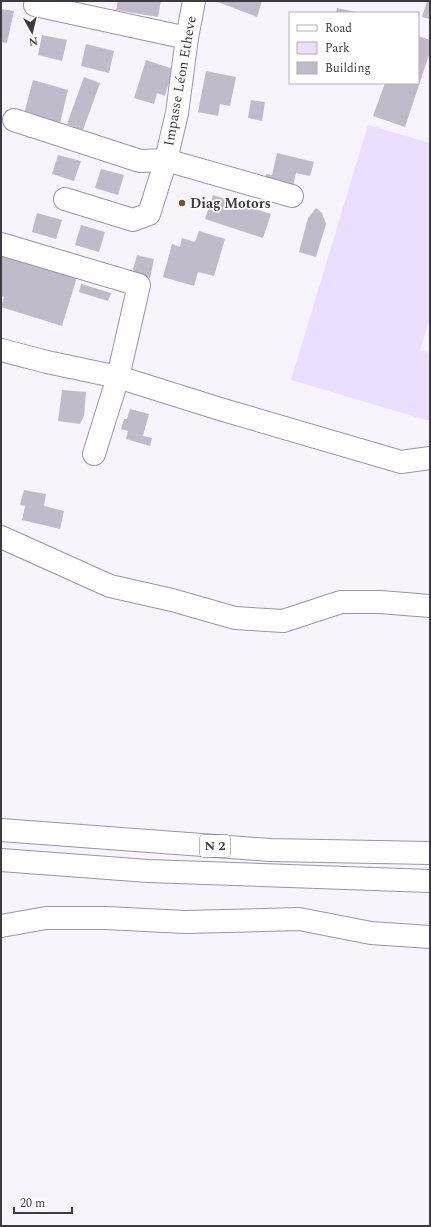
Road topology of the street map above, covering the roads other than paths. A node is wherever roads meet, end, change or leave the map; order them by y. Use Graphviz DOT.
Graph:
graph roads {
  1 [pos="194,1"];
  2 [pos="35,5"];
  3 [pos="187,38"];
  4 [pos="14,120"];
  5 [pos="166,160"];
  6 [pos="292,196"];
  7 [pos="65,199"];
  8 [pos="1,244"];
  9 [pos="1,350"];
  10 [pos="118,377"];
  11 [pos="94,454"];
  12 [pos="430,458"];
  13 [pos="1,537"];
  14 [pos="430,606"];
  15 [pos="1,830"];
  16 [pos="430,853"];
  17 [pos="1,860"];
  18 [pos="430,881"];
  19 [pos="1,926"];
  20 [pos="430,937"];
  1 -- 3 [label="main road, Impasse Léon Etheve"];
  2 -- 3 [label="main road"];
  3 -- 5 [label="main road, Impasse Léon Etheve"];
  4 -- 5 [label="main road"];
  5 -- 6 [label="main road"];
  5 -- 7 [label="main road, Impasse Léon Etheve"];
  8 -- 10 [label="main road"];
  9 -- 10 [label="main road"];
  10 -- 11 [label="main road"];
  10 -- 12 [label="main road"];
  13 -- 14 [label="main road"];
  15 -- 16 [label="main road, N 2"];
  17 -- 18 [label="main road, N 2"];
  19 -- 20 [label="main road"];
}
